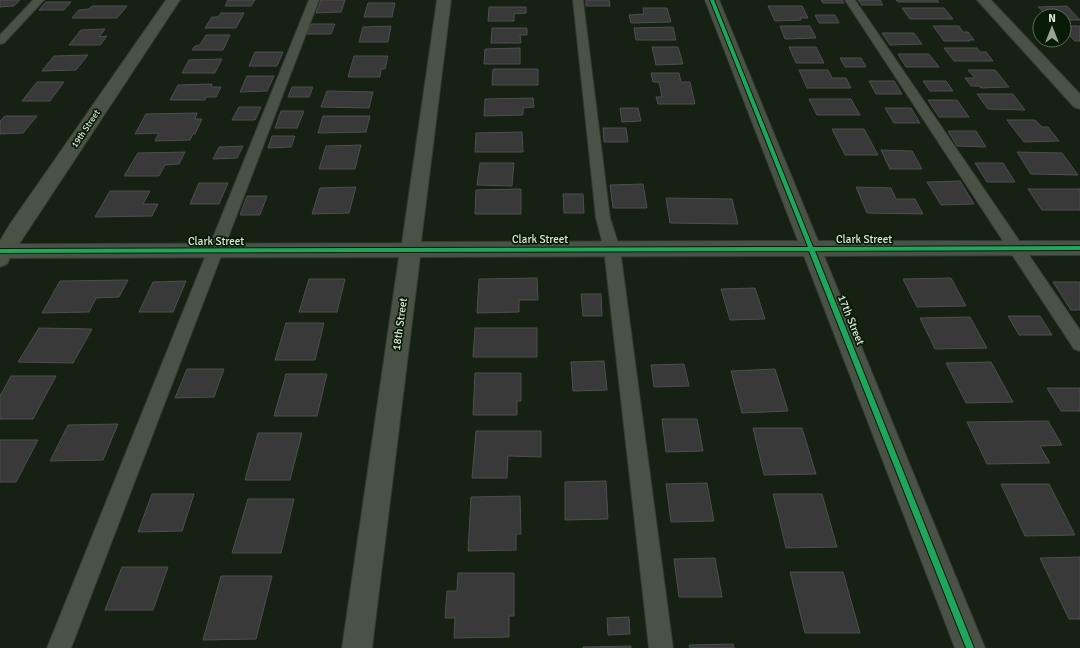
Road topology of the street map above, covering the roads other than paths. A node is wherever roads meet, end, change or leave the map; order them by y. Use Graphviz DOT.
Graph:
graph roads {
  1 [pos="39,0"];
  2 [pos="173,0"];
  3 [pos="314,0"];
  4 [pos="444,0"];
  5 [pos="578,0"];
  6 [pos="712,0"];
  7 [pos="850,0"];
  8 [pos="984,0"];
  9 [pos="0,41"];
  10 [pos="1080,104"];
  11 [pos="1016,248"];
  12 [pos="1080,248"];
  13 [pos="411,249"];
  14 [pos="612,249"];
  15 [pos="812,249"];
  16 [pos="215,251"];
  17 [pos="1,254"];
  18 [pos="1080,344"];
  19 [pos="59,648"];
  20 [pos="357,648"];
  21 [pos="661,648"];
  22 [pos="970,648"];
  1 -- 9 [label="lane"];
  2 -- 17 [label="street, 19th Street"];
  3 -- 16 [label="lane"];
  4 -- 13 [label="street, 18th Street"];
  5 -- 14 [label="lane"];
  6 -- 15 [label="street, 17th Street"];
  7 -- 11 [label="lane"];
  8 -- 10 [label="street"];
  11 -- 12 [label="street, Clark Street"];
  11 -- 15 [label="street, Clark Street"];
  11 -- 18 [label="lane"];
  13 -- 14 [label="street, Clark Street"];
  13 -- 16 [label="street, Clark Street"];
  13 -- 20 [label="street, 18th Street"];
  14 -- 15 [label="street, Clark Street"];
  14 -- 21 [label="lane"];
  15 -- 22 [label="street, 17th Street"];
  16 -- 17 [label="street, Clark Street"];
  16 -- 19 [label="lane"];
}
